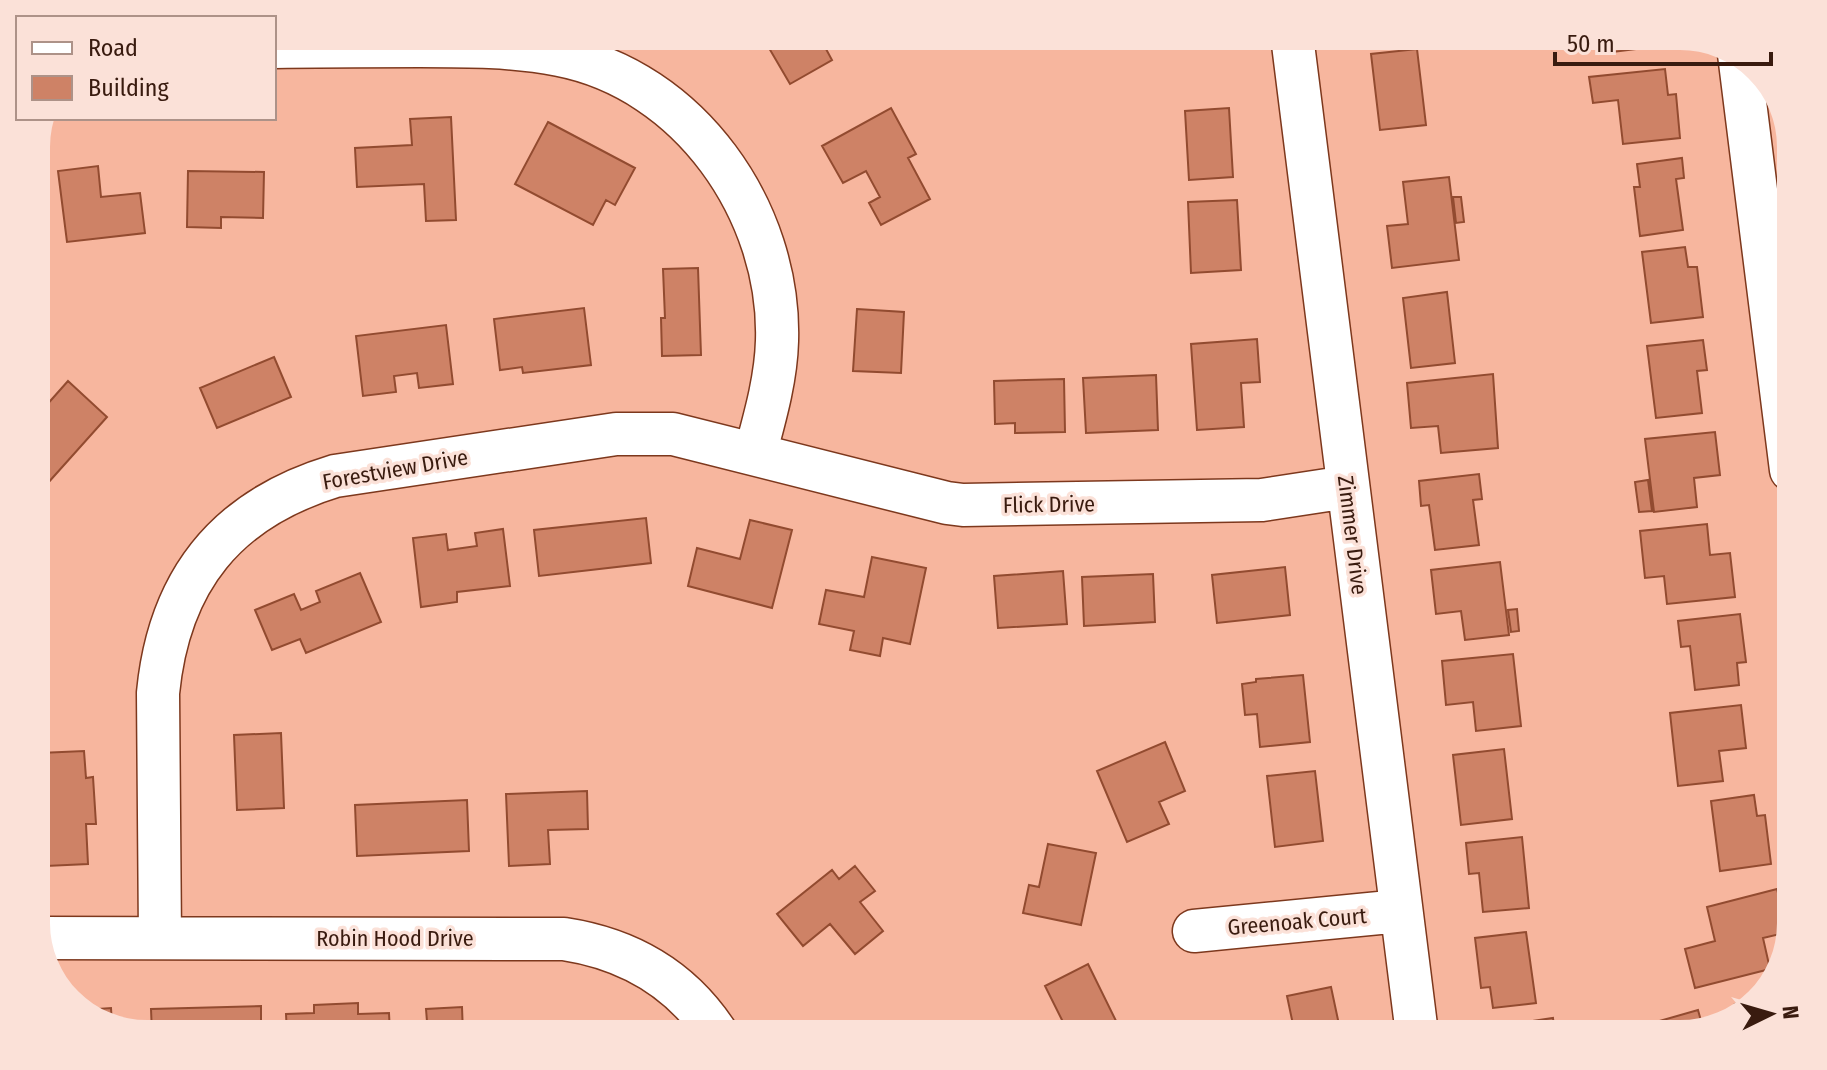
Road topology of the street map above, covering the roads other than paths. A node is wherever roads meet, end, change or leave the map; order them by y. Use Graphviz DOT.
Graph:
graph roads {
  1 [pos="527,50"];
  2 [pos="1294,50"];
  3 [pos="1741,72"];
  4 [pos="1777,358"];
  5 [pos="755,454"];
  6 [pos="1347,487"];
  7 [pos="1400,911"];
  8 [pos="1194,931"];
  9 [pos="51,938"];
  10 [pos="160,938"];
  11 [pos="708,1020"];
  12 [pos="1415,1020"];
  1 -- 5 [label="street"];
  2 -- 6 [label="street, Zimmer Drive"];
  3 -- 4 [label="street"];
  5 -- 6 [label="street, Flick Drive"];
  5 -- 10 [label="street, Forestview Drive"];
  6 -- 7 [label="street, Zimmer Drive"];
  7 -- 8 [label="street, Greenoak Court"];
  7 -- 12 [label="street, Zimmer Drive"];
  9 -- 10 [label="street, Robin Hood Drive"];
  10 -- 11 [label="street, Robin Hood Drive"];
}
